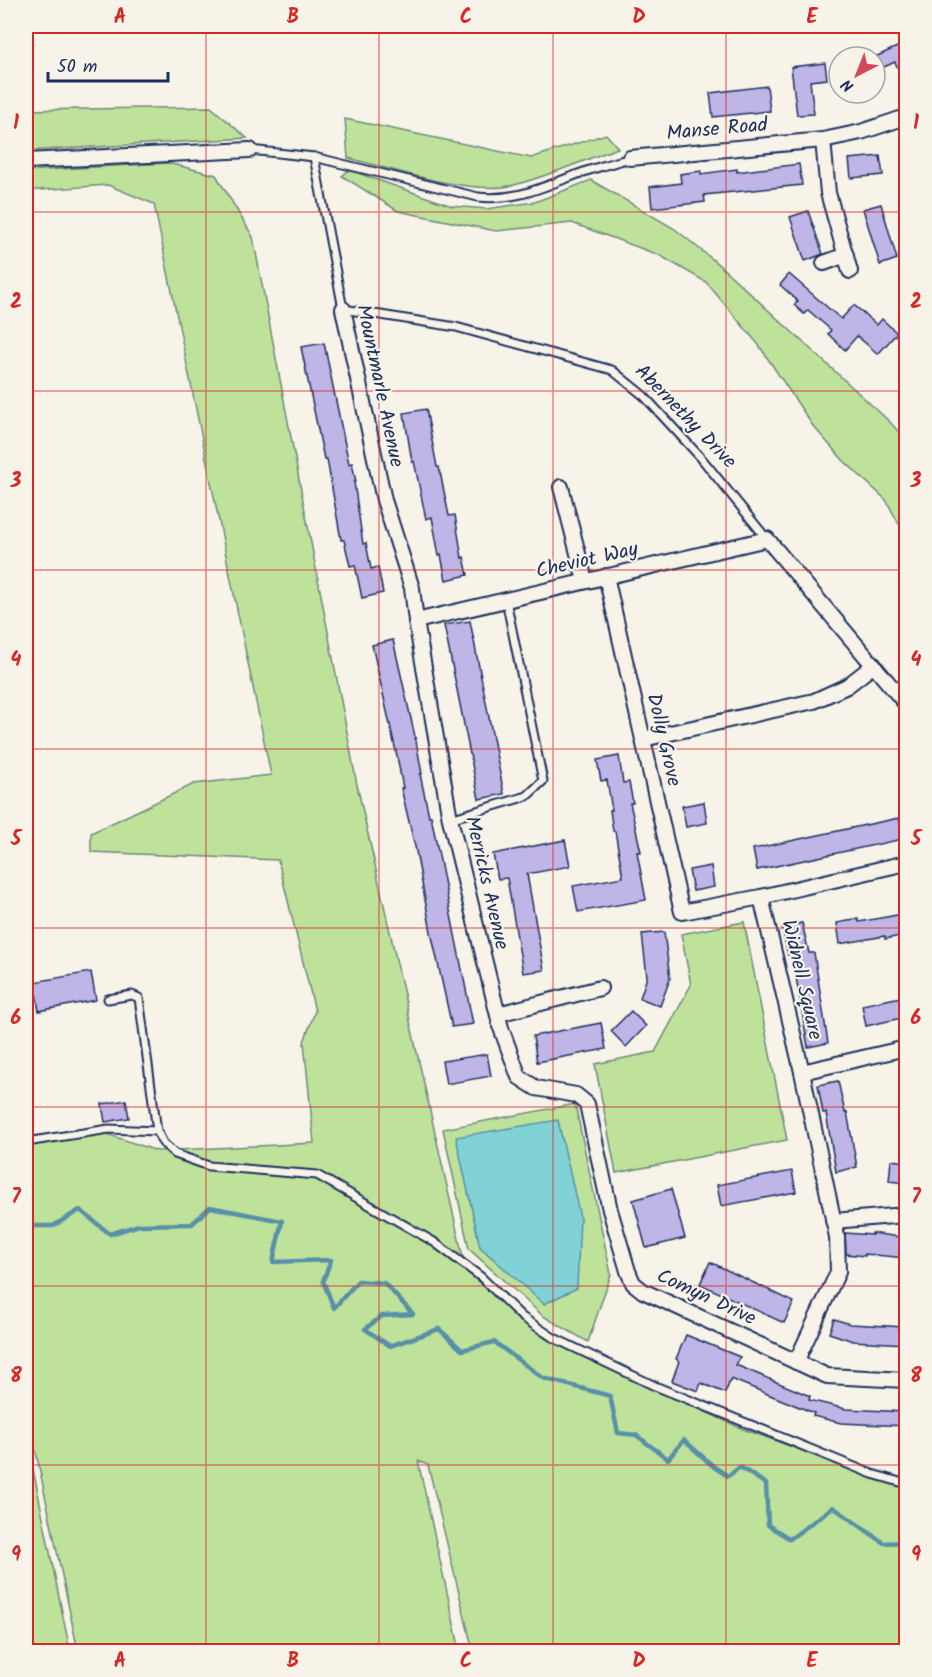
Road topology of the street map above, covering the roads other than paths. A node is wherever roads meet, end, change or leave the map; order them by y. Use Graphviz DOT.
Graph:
graph roads {
  1 [pos="906,117"];
  2 [pos="823,140"];
  3 [pos="250,150"];
  4 [pos="314,157"];
  5 [pos="630,158"];
  6 [pos="26,161"];
  7 [pos="846,255"];
  8 [pos="824,263"];
  9 [pos="850,271"];
  10 [pos="343,309"];
  11 [pos="561,487"];
  12 [pos="767,539"];
  13 [pos="606,576"];
  14 [pos="585,581"];
  15 [pos="506,600"];
  16 [pos="416,621"];
  17 [pos="874,665"];
  18 [pos="906,704"];
  19 [pos="643,739"];
  20 [pos="450,819"];
  21 [pos="906,863"];
  22 [pos="761,897"];
  23 [pos="682,912"];
  24 [pos="600,988"];
  25 [pos="108,999"];
  26 [pos="498,1014"];
  27 [pos="906,1048"];
  28 [pos="802,1072"];
  29 [pos="587,1104"];
  30 [pos="157,1131"];
  31 [pos="26,1142"];
  32 [pos="906,1215"];
  33 [pos="833,1221"];
  34 [pos="796,1362"];
  35 [pos="906,1380"];
  36 [pos="906,1482"];
  1 -- 2 [label="street, Manse Road"];
  2 -- 5 [label="street, Manse Road"];
  2 -- 7 [label="street"];
  3 -- 4 [label="lane, Manse Road"];
  3 -- 6 [label="street"];
  4 -- 5 [label="lane, Manse Road"];
  4 -- 10 [label="lane, Mountmarle Avenue"];
  7 -- 8 [label="street"];
  7 -- 9 [label="street"];
  10 -- 12 [label="lane, Abernethy Drive"];
  10 -- 16 [label="street, Mountmarle Avenue"];
  11 -- 14 [label="street"];
  12 -- 13 [label="street, Cheviot Way"];
  12 -- 17 [label="street, Abernethy Drive"];
  13 -- 14 [label="street, Cheviot Way"];
  13 -- 19 [label="street, Dolly Grove"];
  14 -- 15 [label="street, Cheviot Way"];
  15 -- 16 [label="street, Cheviot Way"];
  15 -- 20 [label="lane"];
  16 -- 20 [label="street, Merricks Avenue"];
  17 -- 18 [label="street, Abernethy Drive"];
  17 -- 19 [label="street"];
  19 -- 23 [label="street, Dolly Grove"];
  20 -- 26 [label="street, Merricks Avenue"];
  21 -- 22 [label="street, Widnell Square"];
  22 -- 23 [label="street, Widnell Square"];
  22 -- 28 [label="street, Widnell Square"];
  24 -- 26 [label="street"];
  25 -- 30 [label="lane"];
  26 -- 29 [label="street, Merricks Avenue"];
  27 -- 28 [label="street, Widnell Square"];
  28 -- 33 [label="street, Widnell Square"];
  29 -- 34 [label="street, Comyn Drive"];
  30 -- 31 [label="lane"];
  30 -- 36 [label="lane"];
  32 -- 33 [label="street"];
  33 -- 34 [label="street, Widnell Square"];
  34 -- 35 [label="street, Comyn Drive"];
}
